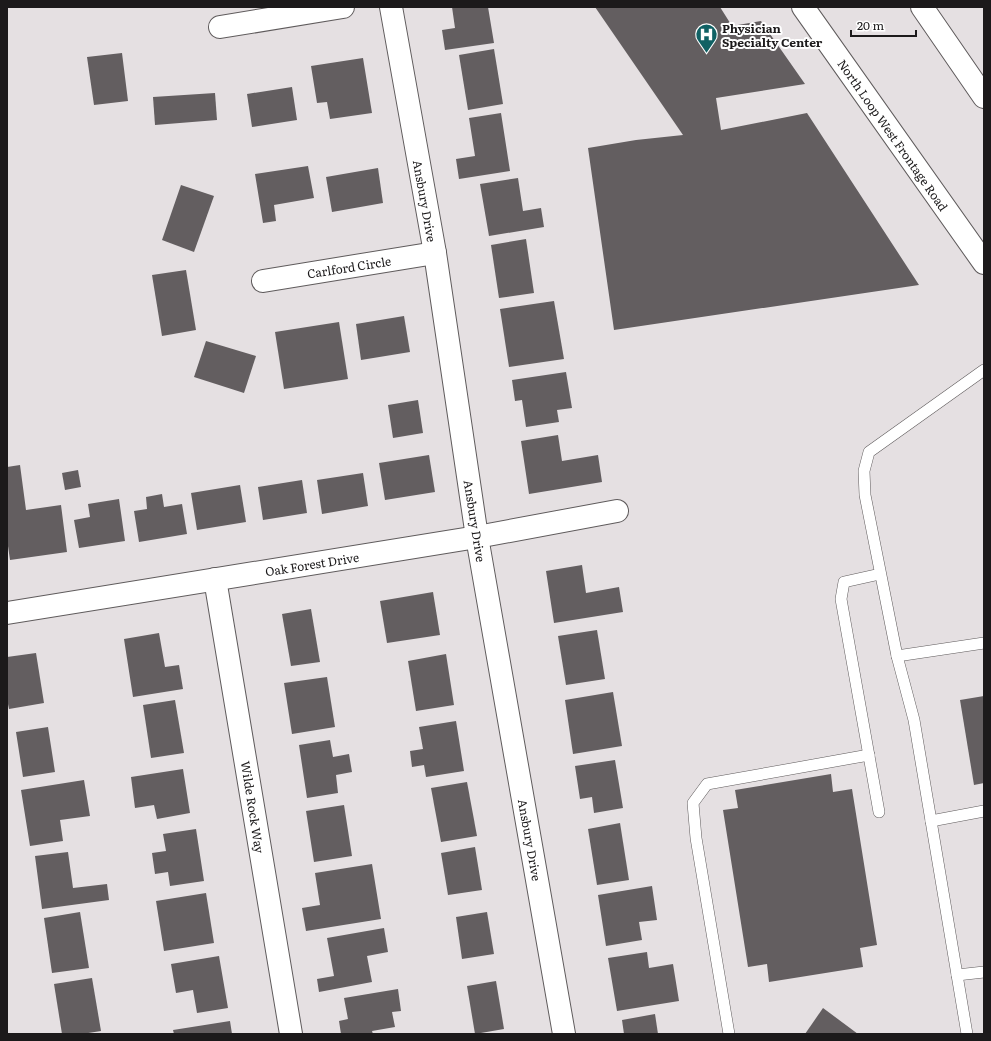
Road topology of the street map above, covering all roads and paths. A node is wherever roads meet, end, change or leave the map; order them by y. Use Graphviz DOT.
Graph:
graph roads {
  1 [pos="343,7"];
  2 [pos="391,7"];
  3 [pos="803,7"];
  4 [pos="922,7"];
  5 [pos="220,27"];
  6 [pos="956,58"];
  7 [pos="984,97"];
  8 [pos="984,110"];
  9 [pos="434,253"];
  10 [pos="984,263"];
  11 [pos="263,281"];
  12 [pos="984,370"];
  13 [pos="617,511"];
  14 [pos="477,537"];
  15 [pos="880,574"];
  16 [pos="215,579"];
  17 [pos="7,613"];
  18 [pos="984,643"];
  19 [pos="897,656"];
  20 [pos="869,755"];
  21 [pos="984,811"];
  22 [pos="879,812"];
  23 [pos="930,821"];
  24 [pos="984,972"];
  25 [pos="957,975"];
  26 [pos="290,1034"];
  27 [pos="564,1034"];
  28 [pos="729,1034"];
  29 [pos="967,1034"];
  1 -- 5 [label="main road"];
  2 -- 9 [label="main road, Ansbury Drive"];
  3 -- 10 [label="main road, North Loop West Frontage Road"];
  4 -- 6 [label="main road"];
  6 -- 7 [label="main road"];
  6 -- 8 [label="main road"];
  9 -- 11 [label="main road, Carlford Circle"];
  9 -- 14 [label="main road, Ansbury Drive"];
  12 -- 15 [label="lane"];
  13 -- 14 [label="main road, Oak Forest Drive"];
  14 -- 16 [label="main road, Oak Forest Drive"];
  14 -- 27 [label="main road, Ansbury Drive"];
  15 -- 19 [label="lane"];
  15 -- 20 [label="lane"];
  16 -- 17 [label="main road, Oak Forest Drive"];
  16 -- 26 [label="main road, Wilde Rock Way"];
  18 -- 19 [label="lane"];
  19 -- 23 [label="lane"];
  20 -- 22 [label="lane"];
  20 -- 28 [label="lane"];
  21 -- 23 [label="lane"];
  23 -- 25 [label="lane"];
  24 -- 25 [label="lane"];
  25 -- 29 [label="lane"];
}
